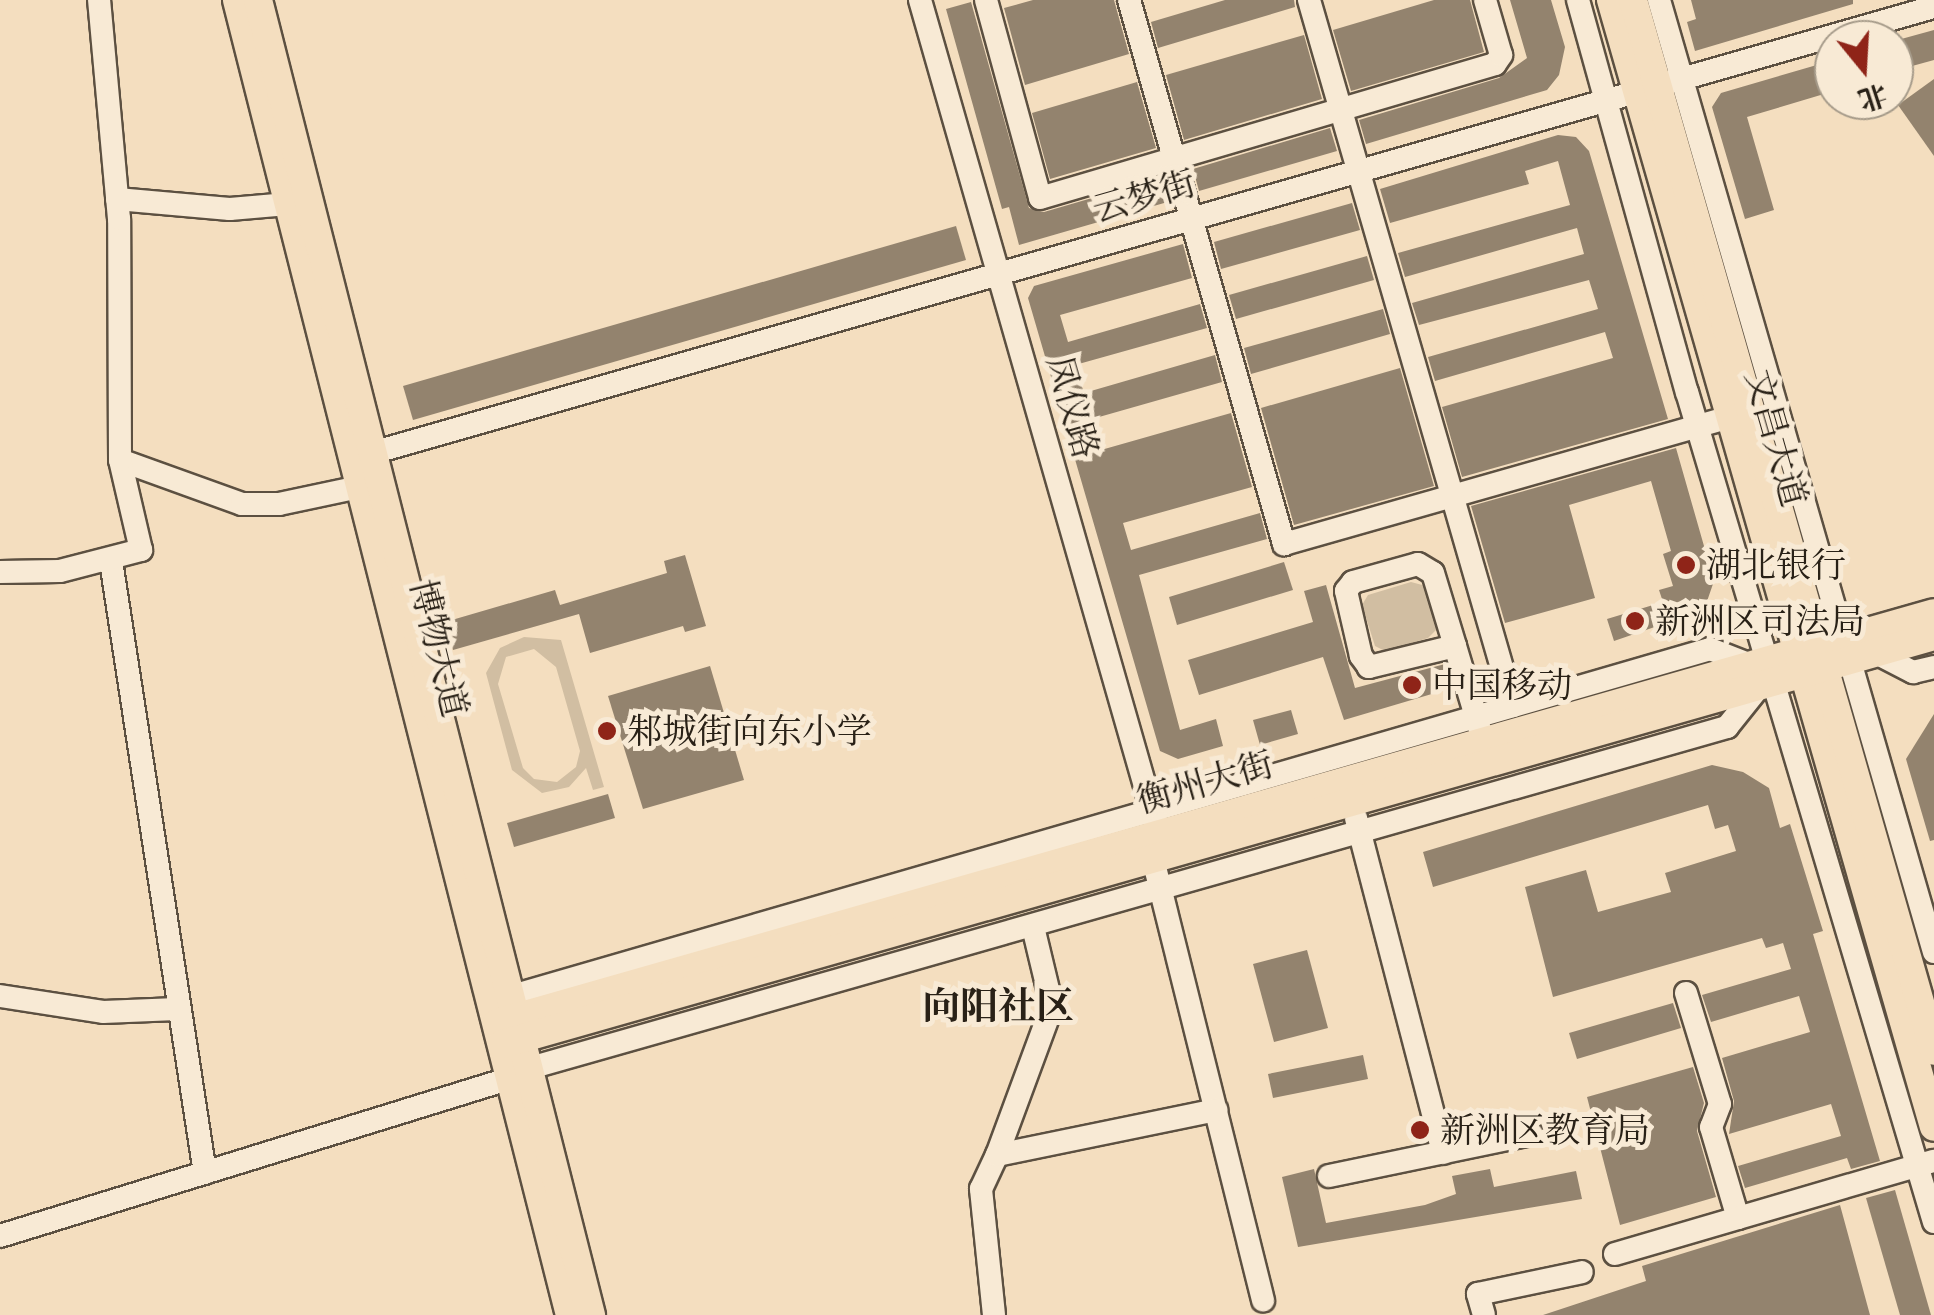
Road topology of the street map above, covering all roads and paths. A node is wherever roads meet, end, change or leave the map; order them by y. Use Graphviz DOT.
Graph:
graph roads {
  1 [pos="100,0"];
  2 [pos="236,0"];
  3 [pos="258,0"];
  4 [pos="920,0"];
  5 [pos="986,0"];
  6 [pos="1129,0"];
  7 [pos="1309,0"];
  8 [pos="1485,0"];
  9 [pos="1578,0"];
  10 [pos="1611,0"];
  11 [pos="1633,0"];
  12 [pos="1659,0"];
  13 [pos="1934,7"];
  14 [pos="1659,85"];
  15 [pos="1606,100"];
  16 [pos="1340,110"];
  17 [pos="1174,158"];
  18 [pos="1358,172"];
  19 [pos="117,199"];
  20 [pos="288,204"];
  21 [pos="1191,219"];
  22 [pos="998,274"];
  23 [pos="1730,417"];
  24 [pos="1697,426"];
  25 [pos="372,454"];
  26 [pos="120,460"];
  27 [pos="360,487"];
  28 [pos="1452,496"];
  29 [pos="111,561"];
  30 [pos="0,572"];
  31 [pos="1934,613"];
  32 [pos="1934,636"];
  33 [pos="1455,646"];
  34 [pos="1831,656"];
  35 [pos="1934,666"];
  36 [pos="1763,674"];
  37 [pos="1513,706"];
  38 [pos="1480,730"];
  39 [pos="1352,802"];
  40 [pos="1360,833"];
  41 [pos="1155,834"];
  42 [pos="1161,890"];
  43 [pos="1033,927"];
  44 [pos="1934,952"];
  45 [pos="1686,993"];
  46 [pos="0,996"];
  47 [pos="177,1009"];
  48 [pos="510,1024"];
  49 [pos="1934,1050"];
  50 [pos="520,1073"];
  51 [pos="1216,1110"];
  52 [pos="1934,1126"];
  53 [pos="1532,1134"];
  54 [pos="1444,1153"];
  55 [pos="997,1154"];
  56 [pos="1926,1163"];
  57 [pos="205,1173"];
  58 [pos="1329,1176"];
  59 [pos="1738,1218"];
  60 [pos="1934,1222"];
  61 [pos="0,1236"];
  62 [pos="1615,1254"];
  63 [pos="1582,1272"];
  64 [pos="1263,1302"];
  65 [pos="570,1315"];
  66 [pos="592,1315"];
  67 [pos="994,1315"];
  68 [pos="1484,1315"];
  1 -- 19 [label="street"];
  2 -- 20 [label="main road, 博物大道"];
  3 -- 25 [label="main road, 博物大道"];
  4 -- 22 [label="street, 凤仪路"];
  5 -- 17 [label="street"];
  6 -- 17 [label="street"];
  7 -- 16 [label="street"];
  8 -- 16 [label="street"];
  9 -- 15 [label="street"];
  10 -- 14 [label="main road, 文昌大道"];
  11 -- 14 [label="main road, 文昌大道"];
  12 -- 14 [label="street"];
  13 -- 14 [label="street, 云梦街"];
  14 -- 15 [label="street, 云梦街"];
  14 -- 23 [label="main road, 文昌大道"];
  14 -- 34 [label="main road, 文昌大道"];
  15 -- 18 [label="street, 云梦街"];
  15 -- 24 [label="street"];
  16 -- 17 [label="street"];
  16 -- 18 [label="street"];
  17 -- 21 [label="street"];
  18 -- 21 [label="street, 云梦街"];
  18 -- 28 [label="street"];
  19 -- 20 [label="street"];
  19 -- 26 [label="street"];
  20 -- 27 [label="main road, 博物大道"];
  21 -- 22 [label="street, 云梦街"];
  21 -- 28 [label="street"];
  22 -- 25 [label="street, 云梦街"];
  22 -- 41 [label="street, 凤仪路"];
  23 -- 24 [label="street"];
  23 -- 34 [label="main road, 文昌大道"];
  24 -- 28 [label="street"];
  24 -- 36 [label="street"];
  25 -- 48 [label="main road, 博物大道"];
  26 -- 27 [label="street"];
  26 -- 29 [label="street"];
  27 -- 48 [label="main road, 博物大道"];
  28 -- 37 [label="street"];
  29 -- 30 [label="street"];
  29 -- 47 [label="street"];
  31 -- 34 [label="main road, 衡州大街"];
  32 -- 34 [label="main road, 衡州大街"];
  33 -- 33 [label="street"];
  33 -- 38 [label="street"];
  34 -- 35 [label="street"];
  34 -- 36 [label="main road, 衡州大街"];
  34 -- 44 [label="street"];
  34 -- 49 [label="main road, 文昌大道"];
  34 -- 52 [label="main road, 文昌大道"];
  36 -- 37 [label="street"];
  36 -- 38 [label="main road, 衡州大街"];
  36 -- 39 [label="main road, 衡州大街"];
  36 -- 40 [label="street"];
  36 -- 56 [label="street"];
  37 -- 38 [label="street"];
  38 -- 41 [label="main road, 衡州大街"];
  39 -- 40 [label="street"];
  39 -- 41 [label="main road, 衡州大街"];
  40 -- 42 [label="street"];
  40 -- 54 [label="street"];
  41 -- 42 [label="street, 凤仪路"];
  41 -- 48 [label="main road, 衡州大街"];
  41 -- 48 [label="street"];
  42 -- 43 [label="street"];
  42 -- 51 [label="street, 凤仪路"];
  43 -- 50 [label="street"];
  43 -- 55 [label="street"];
  45 -- 59 [label="street"];
  46 -- 47 [label="street"];
  47 -- 57 [label="street"];
  48 -- 50 [label="main road, 博物大道"];
  50 -- 57 [label="street"];
  50 -- 65 [label="main road, 博物大道"];
  50 -- 66 [label="main road, 博物大道"];
  51 -- 55 [label="street"];
  51 -- 64 [label="street, 凤仪路"];
  53 -- 54 [label="street"];
  54 -- 58 [label="street"];
  55 -- 67 [label="street"];
  56 -- 59 [label="street"];
  56 -- 60 [label="street"];
  57 -- 61 [label="street"];
  59 -- 62 [label="street"];
  63 -- 68 [label="street"];
}
